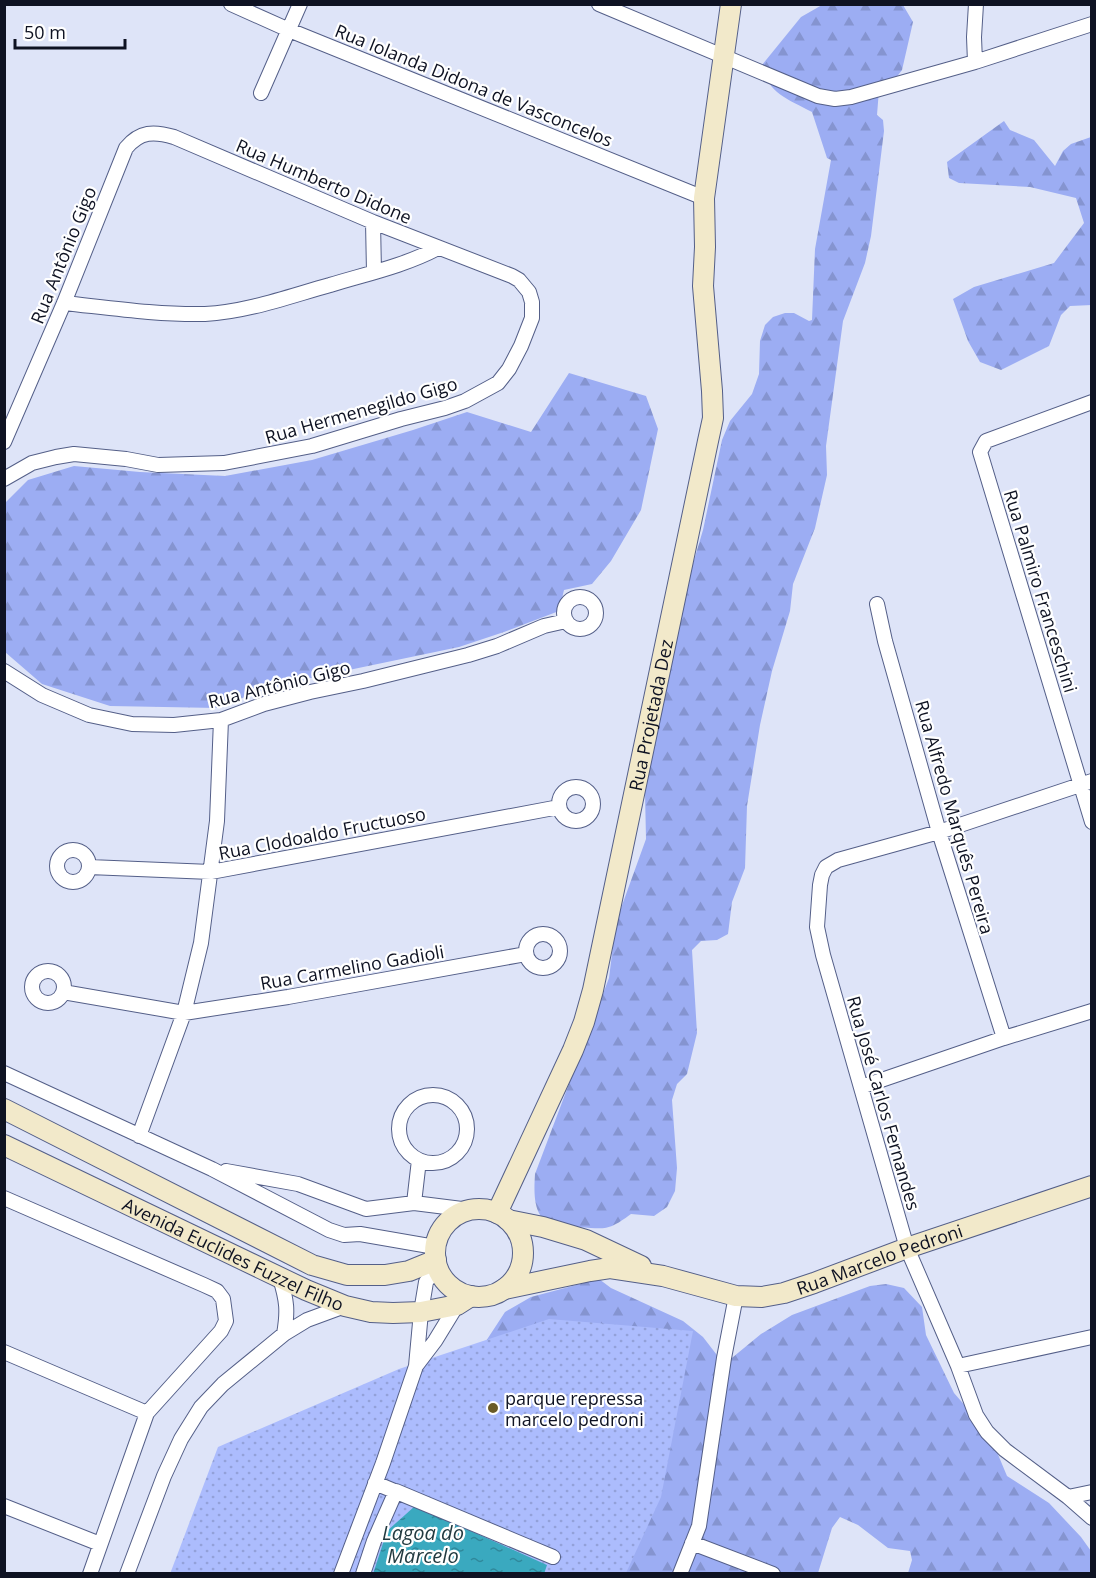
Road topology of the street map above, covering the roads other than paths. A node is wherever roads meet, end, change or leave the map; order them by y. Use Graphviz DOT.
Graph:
graph roads {
  1 [pos="231,4"];
  2 [pos="300,4"];
  3 [pos="599,4"];
  4 [pos="731,4"];
  5 [pos="976,4"];
  6 [pos="1092,24"];
  7 [pos="289,30"];
  8 [pos="724,56"];
  9 [pos="975,62"];
  10 [pos="261,93"];
  11 [pos="126,148"];
  12 [pos="704,198"];
  13 [pos="373,222"];
  14 [pos="438,248"];
  15 [pos="374,272"];
  16 [pos="512,276"];
  17 [pos="64,303"];
  18 [pos="1092,402"];
  19 [pos="4,442"];
  20 [pos="4,479"];
  21 [pos="877,603"];
  22 [pos="566,621"];
  23 [pos="4,671"];
  24 [pos="221,720"];
  25 [pos="1085,783"];
  26 [pos="560,807"];
  27 [pos="1092,822"];
  28 [pos="939,832"];
  29 [pos="89,867"];
  30 [pos="211,872"];
  31 [pos="526,954"];
  32 [pos="63,992"];
  33 [pos="1092,1011"];
  34 [pos="184,1012"];
  35 [pos="1004,1038"];
  36 [pos="4,1073"];
  37 [pos="861,1087"];
  38 [pos="4,1109"];
  39 [pos="139,1136"];
  40 [pos="4,1145"];
  41 [pos="419,1160"];
  42 [pos="212,1169"];
  43 [pos="1092,1186"];
  44 [pos="4,1198"];
  45 [pos="414,1203"];
  46 [pos="366,1209"];
  47 [pos="470,1210"];
  48 [pos="502,1216"];
  49 [pos="360,1234"];
  50 [pos="908,1248"];
  51 [pos="436,1259"];
  52 [pos="663,1276"];
  53 [pos="280,1278"];
  54 [pos="504,1289"];
  55 [pos="736,1296"];
  56 [pos="464,1301"];
  57 [pos="345,1306"];
  58 [pos="421,1312"];
  59 [pos="284,1334"];
  60 [pos="1092,1337"];
  61 [pos="4,1352"];
  62 [pos="416,1366"];
  63 [pos="958,1366"];
  64 [pos="147,1413"];
  65 [pos="375,1483"];
  66 [pos="1092,1492"];
  67 [pos="1068,1497"];
  68 [pos="4,1506"];
  69 [pos="1092,1518"];
  70 [pos="100,1544"];
  71 [pos="692,1544"];
  72 [pos="90,1574"];
  73 [pos="127,1574"];
  74 [pos="341,1574"];
  75 [pos="363,1574"];
  76 [pos="680,1574"];
  77 [pos="773,1574"];
  1 -- 7 [label="street, Rua Iolanda Didona de Vasconcelos"];
  2 -- 7 [label="street"];
  3 -- 8 [label="street"];
  4 -- 8 [label="street, Rua Projetada Dez"];
  5 -- 9 [label="street"];
  6 -- 9 [label="street"];
  7 -- 10 [label="street"];
  7 -- 12 [label="street, Rua Iolanda Didona de Vasconcelos"];
  8 -- 9 [label="street"];
  8 -- 12 [label="street, Rua Projetada Dez"];
  11 -- 13 [label="street, Rua Humberto Didone"];
  11 -- 17 [label="street, Rua Antônio Gigo"];
  12 -- 48 [label="street, Rua Projetada Dez"];
  13 -- 14 [label="street, Rua Humberto Didone"];
  13 -- 15 [label="street"];
  14 -- 15 [label="street"];
  14 -- 16 [label="street, Rua Humberto Didone"];
  15 -- 17 [label="street"];
  16 -- 20 [label="street, Rua Hermenegildo Gigo"];
  17 -- 19 [label="street, Rua Antônio Gigo"];
  18 -- 25 [label="street, Rua Palmiro Franceschini"];
  21 -- 28 [label="street, Rua Alfredo Marquês Pereira"];
  22 -- 24 [label="street, Rua Antônio Gigo"];
  23 -- 24 [label="street, Rua Antônio Gigo"];
  24 -- 30 [label="street"];
  25 -- 27 [label="street, Rua Palmiro Franceschini"];
  25 -- 28 [label="street"];
  26 -- 30 [label="street, Rua Clodoaldo Fructuoso"];
  28 -- 35 [label="street, Rua Alfredo Marquês Pereira"];
  28 -- 37 [label="street, Rua José Carlos Fernandes"];
  29 -- 30 [label="street, Rua Clodoaldo Fructuoso"];
  30 -- 34 [label="street"];
  31 -- 34 [label="street, Rua Carmelino Gadioli"];
  32 -- 34 [label="street, Rua Carmelino Gadioli"];
  33 -- 35 [label="street"];
  34 -- 39 [label="street"];
  35 -- 37 [label="street"];
  36 -- 39 [label="street"];
  37 -- 50 [label="street, Rua José Carlos Fernandes"];
  38 -- 51 [label="street, Avenida Euclides Fuzzel Filho"];
  39 -- 42 [label="street"];
  40 -- 53 [label="street, Avenida Euclides Fuzzel Filho"];
  41 -- 41 [label="street"];
  41 -- 45 [label="street"];
  42 -- 46 [label="street"];
  42 -- 49 [label="street"];
  43 -- 50 [label="street, Rua Marcelo Pedroni"];
  44 -- 64 [label="street"];
  45 -- 46 [label="street"];
  45 -- 47 [label="street"];
  46 -- 49 [label="street"];
  47 -- 48 [label="street"];
  47 -- 51 [label="street"];
  48 -- 52 [label="street, Rua Marcelo Pedroni"];
  48 -- 54 [label="street"];
  49 -- 51 [label="street"];
  50 -- 55 [label="street, Rua Marcelo Pedroni"];
  50 -- 63 [label="street, Rua José Carlos Fernandes"];
  51 -- 56 [label="street"];
  51 -- 58 [label="street"];
  52 -- 54 [label="street, Rua Marcelo Pedroni"];
  52 -- 55 [label="street, Rua Marcelo Pedroni"];
  53 -- 57 [label="street, Avenida Euclides Fuzzel Filho"];
  53 -- 59 [label="street"];
  54 -- 56 [label="street"];
  55 -- 71 [label="street"];
  56 -- 58 [label="street, Avenida Euclides Fuzzel Filho"];
  56 -- 62 [label="street"];
  57 -- 58 [label="street, Avenida Euclides Fuzzel Filho"];
  57 -- 59 [label="street"];
  58 -- 62 [label="street"];
  59 -- 73 [label="street"];
  60 -- 63 [label="street"];
  61 -- 64 [label="street"];
  62 -- 65 [label="street"];
  63 -- 67 [label="street, Rua José Carlos Fernandes"];
  64 -- 70 [label="street"];
  65 -- 74 [label="street"];
  65 -- 75 [label="street"];
  66 -- 67 [label="street"];
  67 -- 69 [label="street, Rua José Carlos Fernandes"];
  68 -- 70 [label="street"];
  70 -- 72 [label="street"];
  71 -- 76 [label="street"];
  71 -- 77 [label="street"];
}
